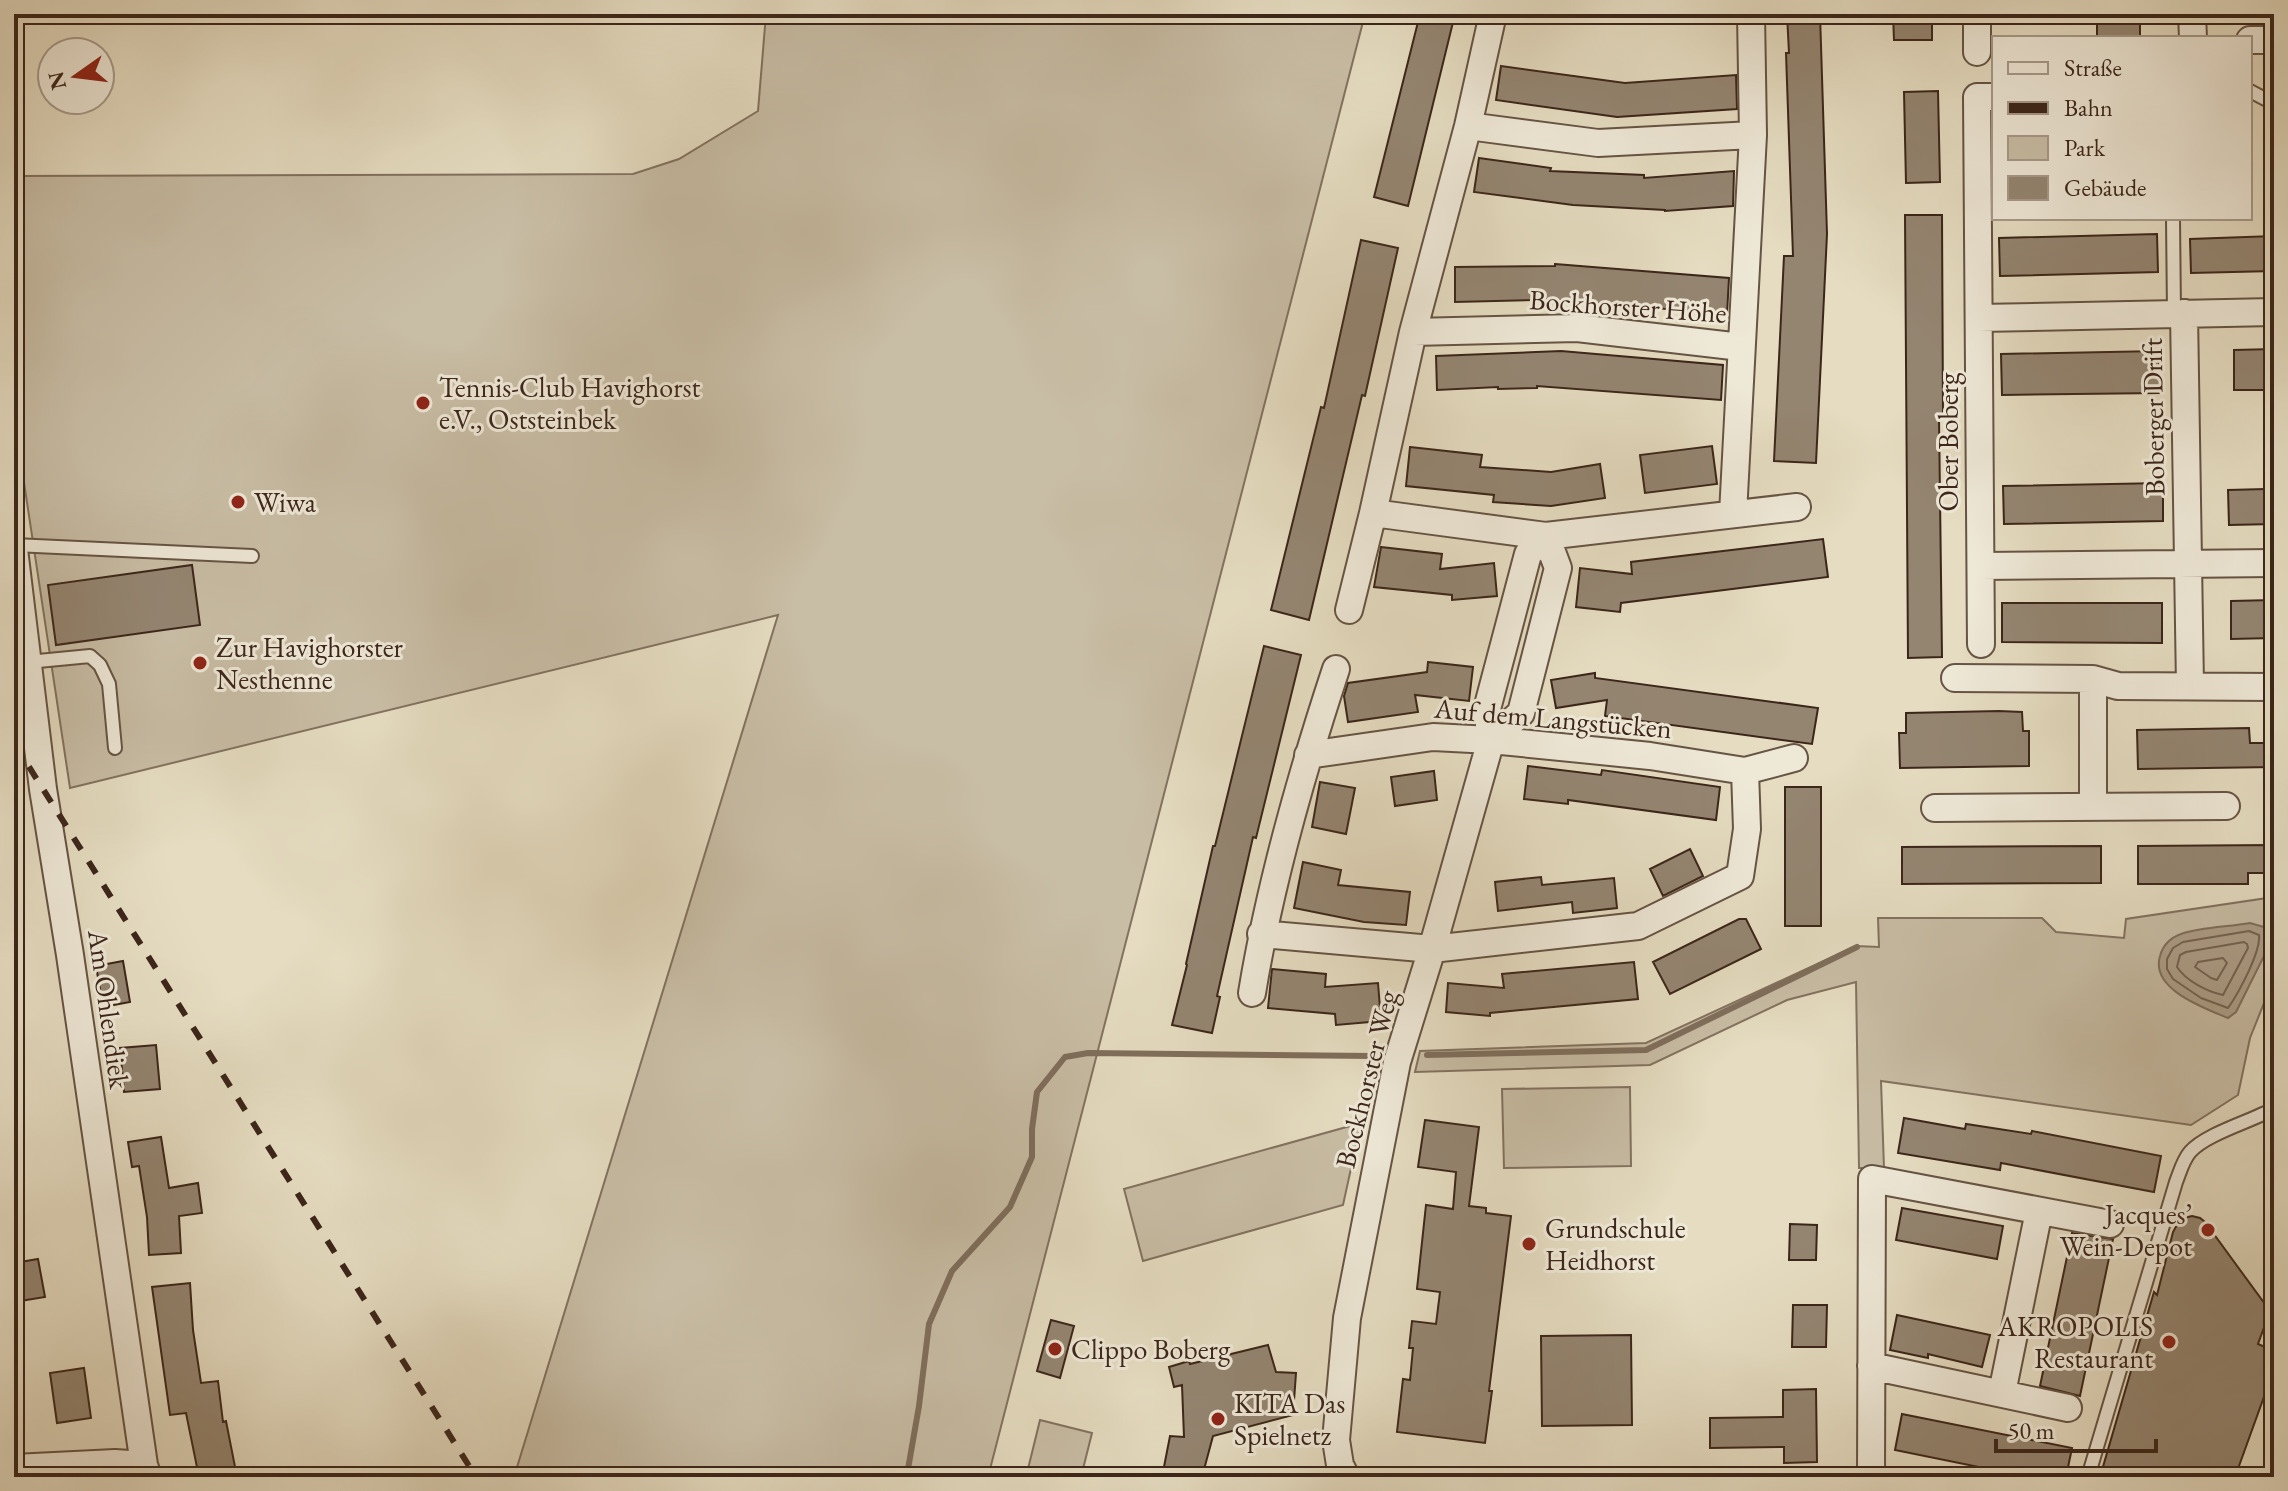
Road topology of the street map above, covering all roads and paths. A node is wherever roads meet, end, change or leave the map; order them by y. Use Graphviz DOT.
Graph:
graph roads {
  1 [pos="1493,14"];
  2 [pos="1751,14"];
  3 [pos="1977,14"];
  4 [pos="2192,14"];
  5 [pos="2193,36"];
  6 [pos="2252,40"];
  7 [pos="2274,40"];
  8 [pos="1977,52"];
  9 [pos="2252,92"];
  10 [pos="1992,97"];
  11 [pos="2274,100"];
  12 [pos="1468,126"];
  13 [pos="1753,135"];
  14 [pos="2173,220"];
  15 [pos="2274,312"];
  16 [pos="2179,313"];
  17 [pos="1979,318"];
  18 [pos="1413,332"];
  19 [pos="1741,347"];
  20 [pos="1797,507"];
  21 [pos="1373,513"];
  22 [pos="1733,514"];
  23 [pos="1546,536"];
  24 [pos="14,547"];
  25 [pos="252,556"];
  26 [pos="2188,563"];
  27 [pos="2274,563"];
  28 [pos="1981,566"];
  29 [pos="1349,610"];
  30 [pos="1981,644"];
  31 [pos="28,662"];
  32 [pos="1336,669"];
  33 [pos="1955,678"];
  34 [pos="2093,679"];
  35 [pos="2190,686"];
  36 [pos="2274,687"];
  37 [pos="1491,740"];
  38 [pos="115,748"];
  39 [pos="1308,755"];
  40 [pos="1794,758"];
  41 [pos="1745,771"];
  42 [pos="2226,806"];
  43 [pos="2093,807"];
  44 [pos="1935,808"];
  45 [pos="1261,934"];
  46 [pos="1432,949"];
  47 [pos="1252,993"];
  48 [pos="2274,1111"];
  49 [pos="2039,1211"];
  50 [pos="2110,1224"];
  51 [pos="1871,1366"];
  52 [pos="2002,1393"];
  53 [pos="2068,1408"];
  54 [pos="1336,1440"];
  55 [pos="14,1468"];
  56 [pos="146,1471"];
  57 [pos="1325,1477"];
  58 [pos="1346,1477"];
  59 [pos="1871,1477"];
  60 [pos="2088,1477"];
  1 -- 12 [label="street"];
  2 -- 13 [label="street, Bockhorster Höhe"];
  3 -- 8 [label="street"];
  4 -- 5 [label="street"];
  6 -- 7 [label="street"];
  9 -- 11 [label="lane"];
  10 -- 17 [label="street, Ober Boberg"];
  12 -- 13 [label="street"];
  12 -- 18 [label="street"];
  13 -- 19 [label="street, Bockhorster Höhe"];
  14 -- 16 [label="lane"];
  15 -- 16 [label="street, Boberger Drift"];
  16 -- 17 [label="street"];
  16 -- 26 [label="street, Boberger Drift"];
  17 -- 28 [label="street, Ober Boberg"];
  18 -- 19 [label="street, Bockhorster Höhe"];
  18 -- 21 [label="street"];
  19 -- 22 [label="street, Bockhorster Höhe"];
  20 -- 22 [label="street"];
  21 -- 23 [label="street"];
  21 -- 29 [label="street"];
  22 -- 23 [label="street"];
  23 -- 37 [label="street"];
  24 -- 25 [label="lane"];
  24 -- 31 [label="street, Am Ohlendiek"];
  26 -- 27 [label="street"];
  26 -- 28 [label="street"];
  26 -- 35 [label="street, Boberger Drift"];
  28 -- 30 [label="street, Ober Boberg"];
  31 -- 38 [label="lane"];
  31 -- 56 [label="street, Am Ohlendiek"];
  32 -- 39 [label="street"];
  33 -- 34 [label="street"];
  34 -- 35 [label="street"];
  34 -- 43 [label="street"];
  35 -- 36 [label="street"];
  37 -- 39 [label="street, Auf dem Langstücken"];
  37 -- 41 [label="street, Auf dem Langstücken"];
  37 -- 46 [label="street, Bockhorster Weg"];
  39 -- 45 [label="street"];
  40 -- 41 [label="street, Auf dem Langstücken"];
  41 -- 46 [label="street"];
  42 -- 43 [label="street"];
  43 -- 44 [label="street"];
  45 -- 46 [label="street"];
  45 -- 47 [label="street"];
  46 -- 54 [label="street, Bockhorster Weg"];
  48 -- 60 [label="lane"];
  49 -- 50 [label="street"];
  49 -- 51 [label="street"];
  49 -- 52 [label="street"];
  51 -- 52 [label="street"];
  51 -- 59 [label="street"];
  52 -- 53 [label="street"];
  54 -- 57 [label="street, Bockhorster Weg"];
  54 -- 58 [label="street, Bockhorster Weg"];
  55 -- 56 [label="street"];
}
